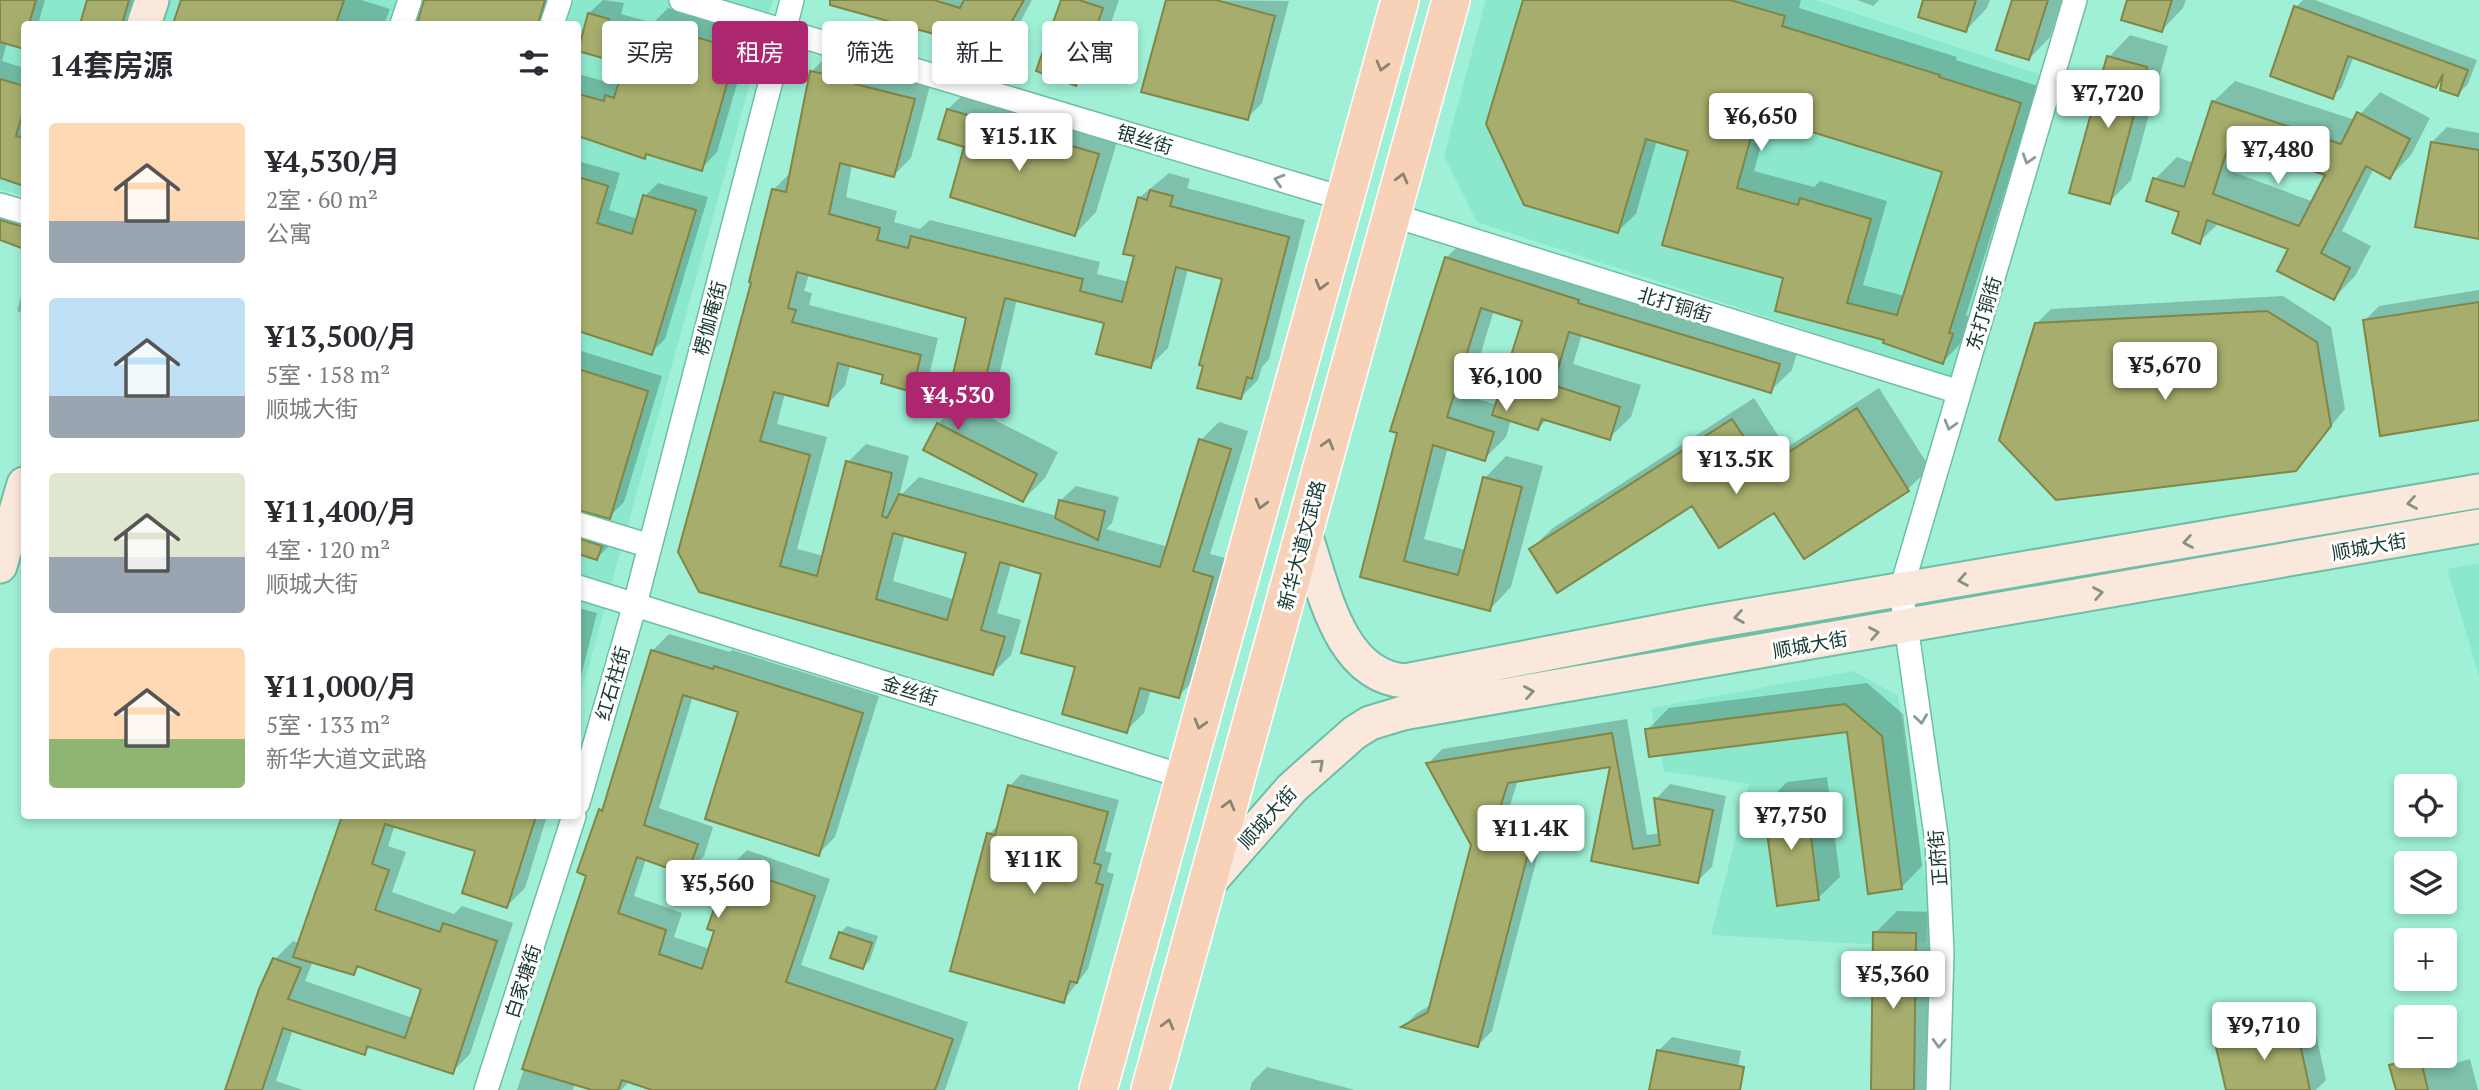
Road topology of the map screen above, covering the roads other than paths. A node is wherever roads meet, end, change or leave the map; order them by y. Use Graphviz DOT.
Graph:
graph roads {
  1 [pos="152,0"];
  2 [pos="410,0"];
  3 [pos="560,0"];
  4 [pos="681,0"];
  5 [pos="792,0"];
  6 [pos="1400,0"];
  7 [pos="1451,0"];
  8 [pos="2075,0"];
  9 [pos="145,21"];
  10 [pos="403,21"];
  11 [pos="553,21"];
  12 [pos="751,21"];
  13 [pos="787,21"];
  14 [pos="808,38"];
  15 [pos="770,84"];
  16 [pos="1345,199"];
  17 [pos="0,205"];
  18 [pos="21,211"];
  19 [pos="1392,215"];
  20 [pos="1959,392"];
  21 [pos="2479,491"];
  22 [pos="21,495"];
  23 [pos="581,525"];
  24 [pos="2479,526"];
  25 [pos="1304,531"];
  26 [pos="650,546"];
  27 [pos="0,566"];
  28 [pos="581,588"];
  29 [pos="1901,590"];
  30 [pos="635,604"];
  31 [pos="1908,627"];
  32 [pos="1185,777"];
  33 [pos="581,793"];
  34 [pos="573,819"];
  35 [pos="1206,886"];
  36 [pos="486,1090"];
  37 [pos="1098,1090"];
  38 [pos="1150,1090"];
  39 [pos="1938,1090"];
  1 -- 9 [label="main road"];
  2 -- 10 [label="street"];
  3 -- 11 [label="street"];
  4 -- 12 [label="street, 银丝街"];
  5 -- 13 [label="street, 楞伽庵街"];
  6 -- 16 [label="main road, one-way"];
  19 -- 7 [label="main road, 新华大道文武路, one-way"];
  8 -- 20 [label="street, 东打铜街, one-way"];
  16 -- 14 [label="street, 银丝街, one-way"];
  15 -- 26 [label="street, 楞伽庵街"];
  16 -- 32 [label="main road, one-way"];
  17 -- 18 [label="street"];
  19 -- 20 [label="street, 北打铜街"];
  25 -- 19 [label="main road, 新华大道文武路, one-way"];
  20 -- 29 [label="street, 东打铜街, one-way"];
  21 -- 29 [label="main road, 顺城大街, one-way"];
  22 -- 27 [label="main road"];
  23 -- 26 [label="street"];
  31 -- 24 [label="main road, 顺城大街, one-way"];
  29 -- 25 [label="main road, 顺城大街, one-way"];
  35 -- 25 [label="main road, 新华大道文武路, one-way"];
  26 -- 30 [label="street, 楞伽庵街"];
  28 -- 30 [label="street, 金丝街"];
  29 -- 31 [label="street, 东打铜街"];
  30 -- 32 [label="street, 金丝街"];
  30 -- 33 [label="street, 红石柱街"];
  35 -- 31 [label="main road, 顺城大街, one-way"];
  31 -- 39 [label="street, 正府街, one-way"];
  32 -- 37 [label="main road"];
  34 -- 36 [label="street, 白家塘街"];
  38 -- 35 [label="main road, 新华大道文武路, one-way"];
}
